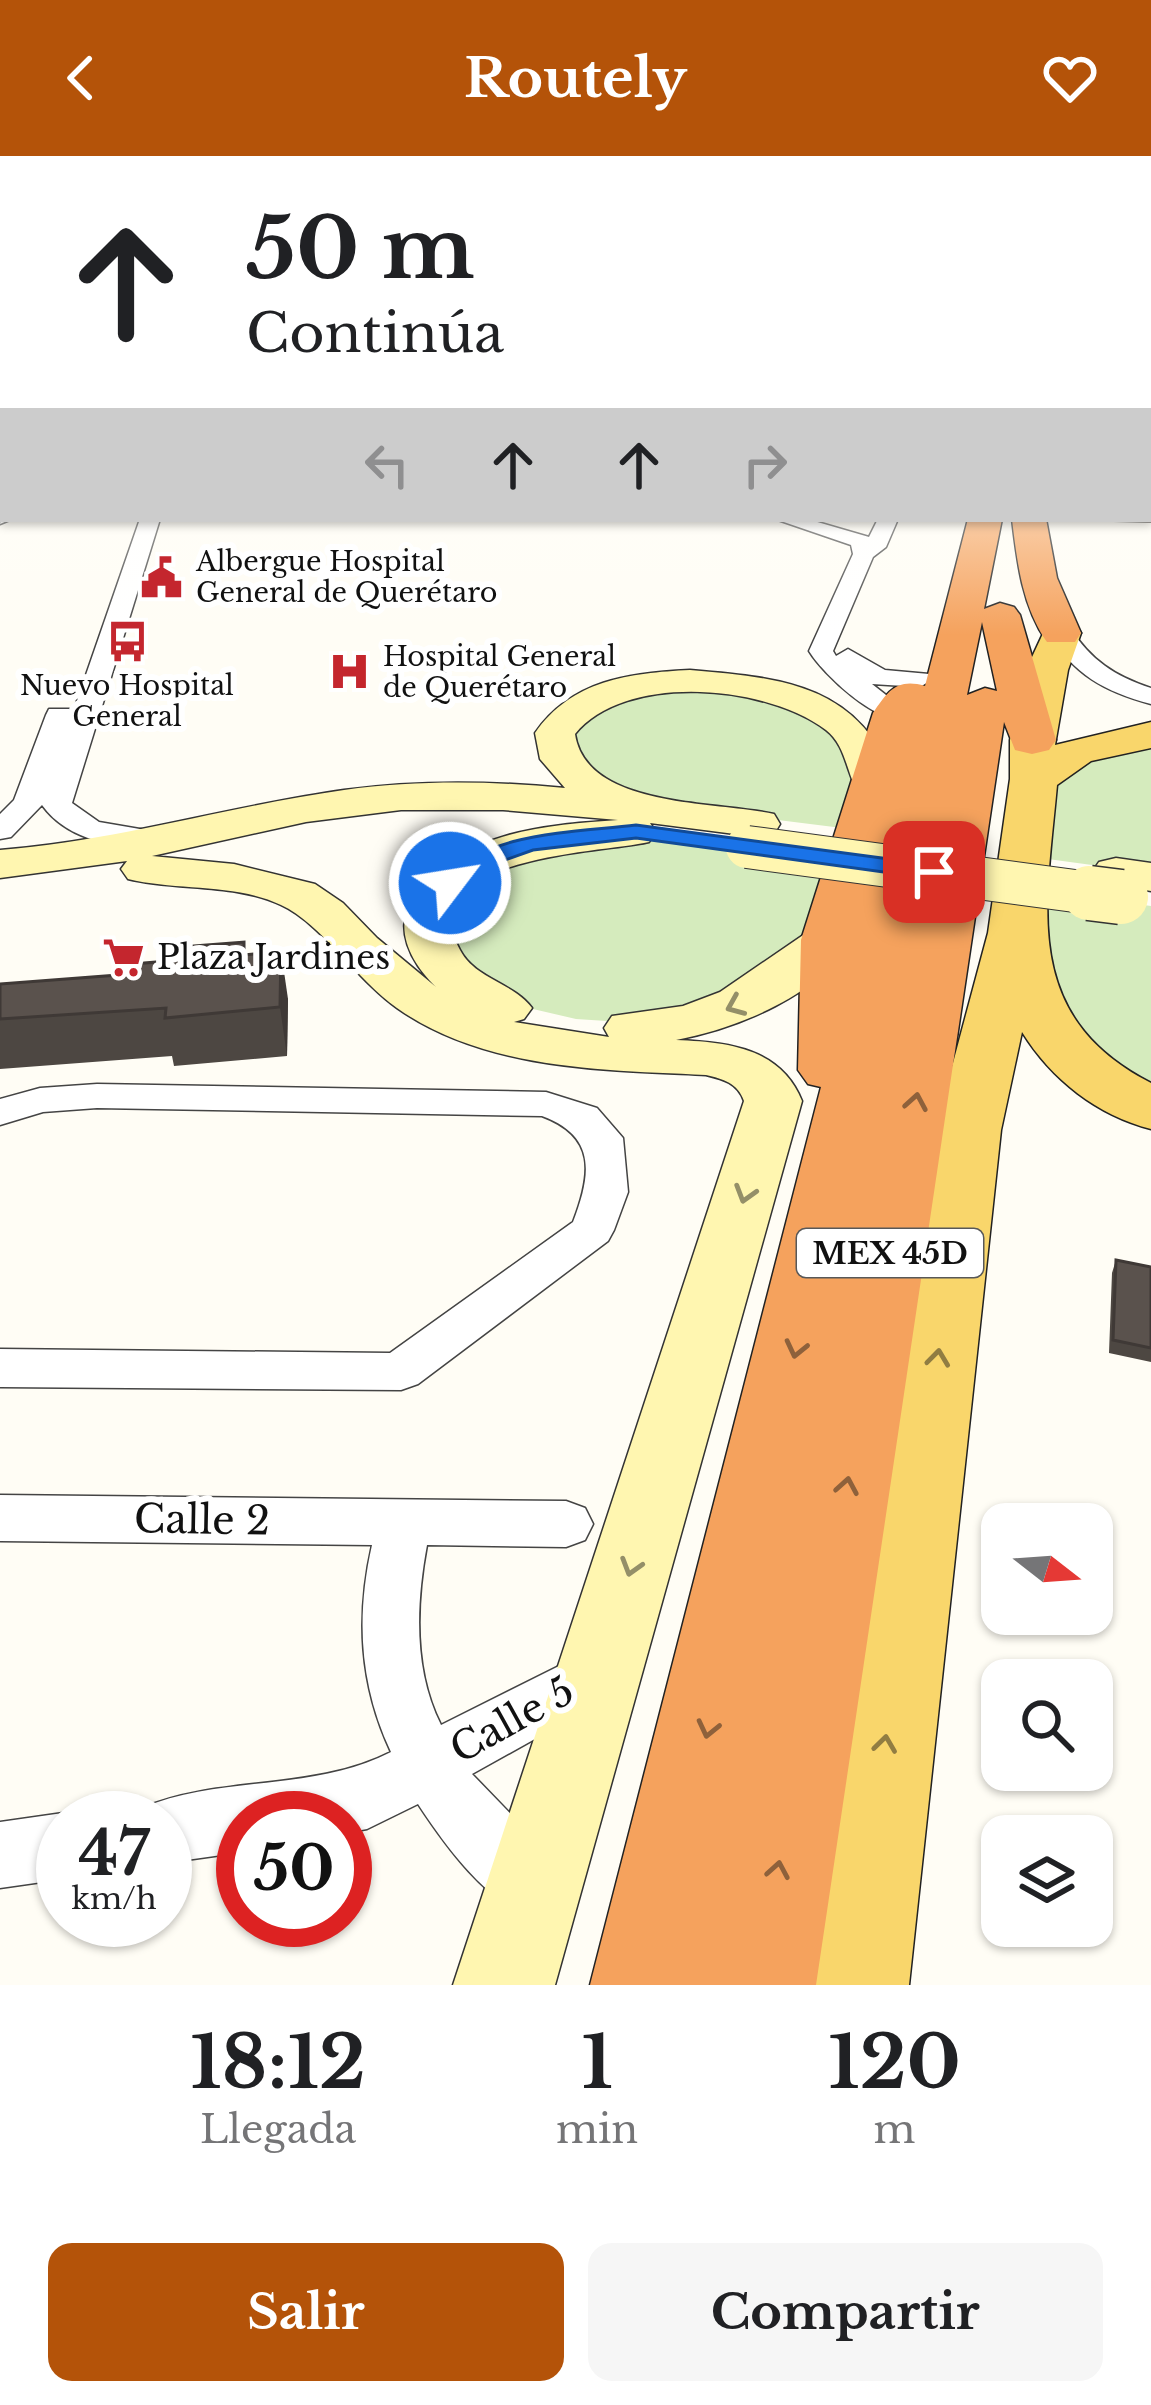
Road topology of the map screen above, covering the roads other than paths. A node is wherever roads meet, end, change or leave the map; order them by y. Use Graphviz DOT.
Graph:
graph roads {
  1 [pos="126,522"];
  2 [pos="149,522"];
  3 [pos="796,522"];
  4 [pos="831,522"];
  5 [pos="886,522"];
  6 [pos="986,522"];
  7 [pos="1016,522"];
  8 [pos="1029,522"];
  9 [pos="870,550"];
  10 [pos="1006,629"];
  11 [pos="908,696"];
  12 [pos="1151,696"];
  13 [pos="1151,735"];
  14 [pos="1033,759"];
  15 [pos="52,777"];
  16 [pos="875,786"];
  17 [pos="644,821"];
  18 [pos="0,830"];
  19 [pos="151,855"];
  20 [pos="0,864"];
  21 [pos="1135,887"];
  22 [pos="0,890"];
  23 [pos="1016,933"];
  24 [pos="830,940"];
  25 [pos="1151,1109"];
  26 [pos="0,1112"];
  27 [pos="832,1194"];
  28 [pos="0,1367"];
  29 [pos="0,1518"];
  30 [pos="405,1522"];
  31 [pos="566,1524"];
  32 [pos="598,1672"];
  33 [pos="426,1767"];
  34 [pos="372,1796"];
  35 [pos="36,1850"];
  36 [pos="0,1855"];
  37 [pos="534,1887"];
  38 [pos="504,1985"];
  39 [pos="649,1985"];
  40 [pos="757,1985"];
  41 [pos="853,1985"];
  1 -- 15 [label="street"];
  2 -- 15 [label="street"];
  3 -- 9 [label="street"];
  4 -- 9 [label="street"];
  5 -- 9 [label="street"];
  6 -- 10 [label="highway, MEX 45D"];
  7 -- 10 [label="highway, MEX 45D"];
  8 -- 10 [label="highway"];
  9 -- 11 [label="street"];
  9 -- 11 [label="street"];
  10 -- 11 [label="highway"];
  10 -- 12 [label="street"];
  10 -- 14 [label="highway"];
  10 -- 14 [label="main road"];
  10 -- 27 [label="highway, MEX 45D"];
  40 -- 10 [label="highway, MEX 45D, one-way"];
  11 -- 16 [label="highway"];
  13 -- 14 [label="main road"];
  14 -- 23 [label="main road"];
  15 -- 18 [label="street"];
  15 -- 19 [label="street"];
  16 -- 17 [label="main road"];
  16 -- 24 [label="highway"];
  17 -- 19 [label="main road"];
  17 -- 21 [label="main road, bridge"];
  24 -- 17 [label="main road, one-way"];
  19 -- 20 [label="main road"];
  19 -- 22 [label="main road"];
  19 -- 32 [label="main road, one-way"];
  23 -- 25 [label="main road"];
  41 -- 23 [label="main road, one-way"];
  24 -- 27 [label="highway"];
  26 -- 28 [label="street"];
  27 -- 39 [label="highway, MEX 45D, one-way"];
  29 -- 30 [label="street, Calle 2"];
  30 -- 31 [label="street"];
  30 -- 33 [label="street"];
  32 -- 33 [label="street, Calle 5"];
  32 -- 37 [label="main road"];
  33 -- 34 [label="street, Calle 5"];
  33 -- 37 [label="street, Calle 5"];
  35 -- 36 [label="street"];
  37 -- 38 [label="main road"];
}
